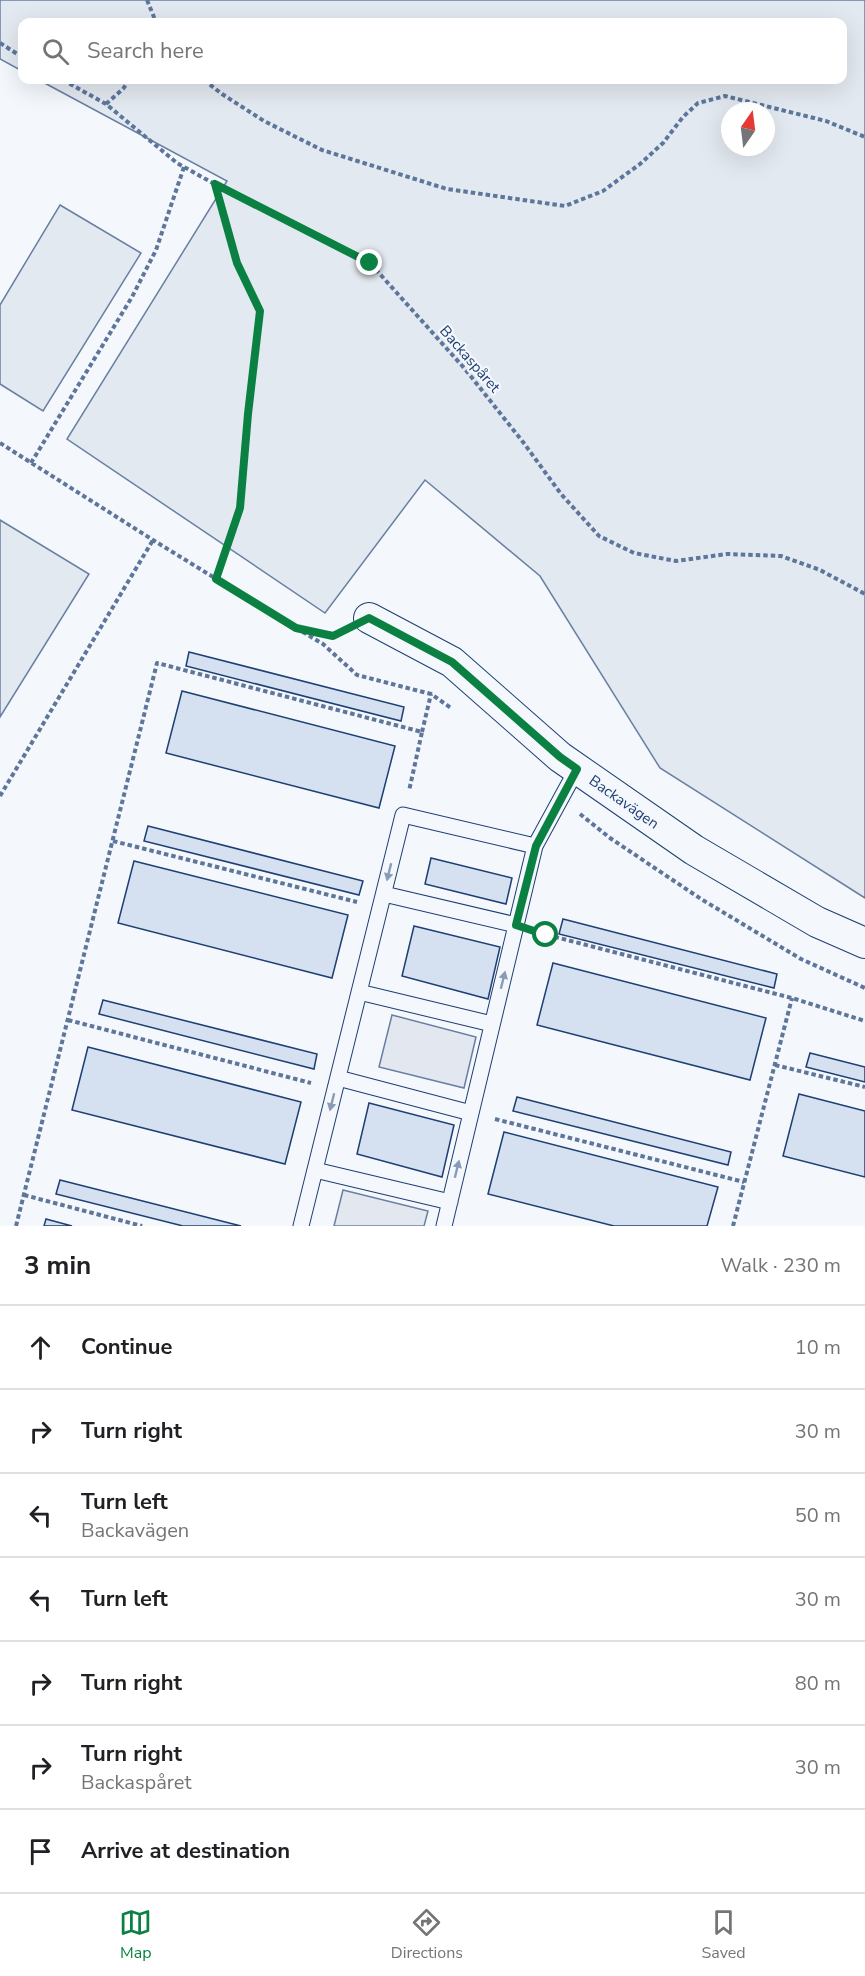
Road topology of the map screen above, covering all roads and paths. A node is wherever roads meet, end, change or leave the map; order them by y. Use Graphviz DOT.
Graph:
graph roads {
  1 [pos="147,0"];
  2 [pos="154,18"];
  3 [pos="0,43"];
  4 [pos="18,54"];
  5 [pos="70,84"];
  6 [pos="127,84"];
  7 [pos="209,84"];
  8 [pos="106,104"];
  9 [pos="865,136"];
  10 [pos="184,167"];
  11 [pos="215,184"];
  12 [pos="0,443"];
  13 [pos="31,463"];
  14 [pos="153,540"];
  15 [pos="216,579"];
  16 [pos="865,594"];
  17 [pos="369,618"];
  18 [pos="431,694"];
  19 [pos="422,732"];
  20 [pos="577,769"];
  21 [pos="0,796"];
  22 [pos="404,815"];
  23 [pos="113,841"];
  24 [pos="536,846"];
  25 [pos="382,901"];
  26 [pos="516,925"];
  27 [pos="865,943"];
  28 [pos="359,992"];
  29 [pos="792,998"];
  30 [pos="68,1020"];
  31 [pos="865,1021"];
  32 [pos="492,1024"];
  33 [pos="775,1065"];
  34 [pos="337,1083"];
  35 [pos="865,1087"];
  36 [pos="471,1113"];
  37 [pos="315,1170"];
  38 [pos="744,1182"];
  39 [pos="24,1195"];
  40 [pos="450,1202"];
  41 [pos="16,1226"];
  42 [pos="142,1226"];
  43 [pos="301,1226"];
  44 [pos="444,1226"];
  45 [pos="733,1226"];
  1 -- 2 [label="path"];
  3 -- 4 [label="path"];
  5 -- 8 [label="path, Backaspåret"];
  6 -- 8 [label="path"];
  7 -- 9 [label="path"];
  8 -- 10 [label="path, Backaspåret"];
  10 -- 11 [label="path, Backaspåret"];
  10 -- 13 [label="path"];
  11 -- 15 [label="path"];
  11 -- 16 [label="path, Backaspåret"];
  12 -- 13 [label="path"];
  13 -- 14 [label="path"];
  14 -- 15 [label="path"];
  14 -- 21 [label="path"];
  15 -- 17 [label="path"];
  17 -- 20 [label="street, Backavägen"];
  18 -- 19 [label="path"];
  19 -- 22 [label="path"];
  19 -- 23 [label="path"];
  20 -- 24 [label="lane"];
  20 -- 27 [label="street, Backavägen"];
  22 -- 24 [label="lane"];
  22 -- 25 [label="lane, one-way"];
  23 -- 25 [label="path"];
  23 -- 30 [label="path"];
  24 -- 26 [label="lane"];
  25 -- 26 [label="lane"];
  25 -- 28 [label="lane"];
  26 -- 29 [label="path"];
  32 -- 26 [label="lane, one-way"];
  28 -- 32 [label="lane"];
  28 -- 34 [label="lane"];
  29 -- 31 [label="path"];
  29 -- 33 [label="path"];
  30 -- 34 [label="path"];
  30 -- 39 [label="path"];
  32 -- 36 [label="lane"];
  33 -- 35 [label="path"];
  33 -- 38 [label="path"];
  34 -- 36 [label="lane"];
  34 -- 37 [label="lane, one-way"];
  36 -- 38 [label="path"];
  40 -- 36 [label="lane, one-way"];
  37 -- 40 [label="lane"];
  37 -- 43 [label="lane"];
  38 -- 45 [label="path"];
  39 -- 41 [label="path"];
  39 -- 42 [label="path"];
  40 -- 44 [label="lane"];
}
